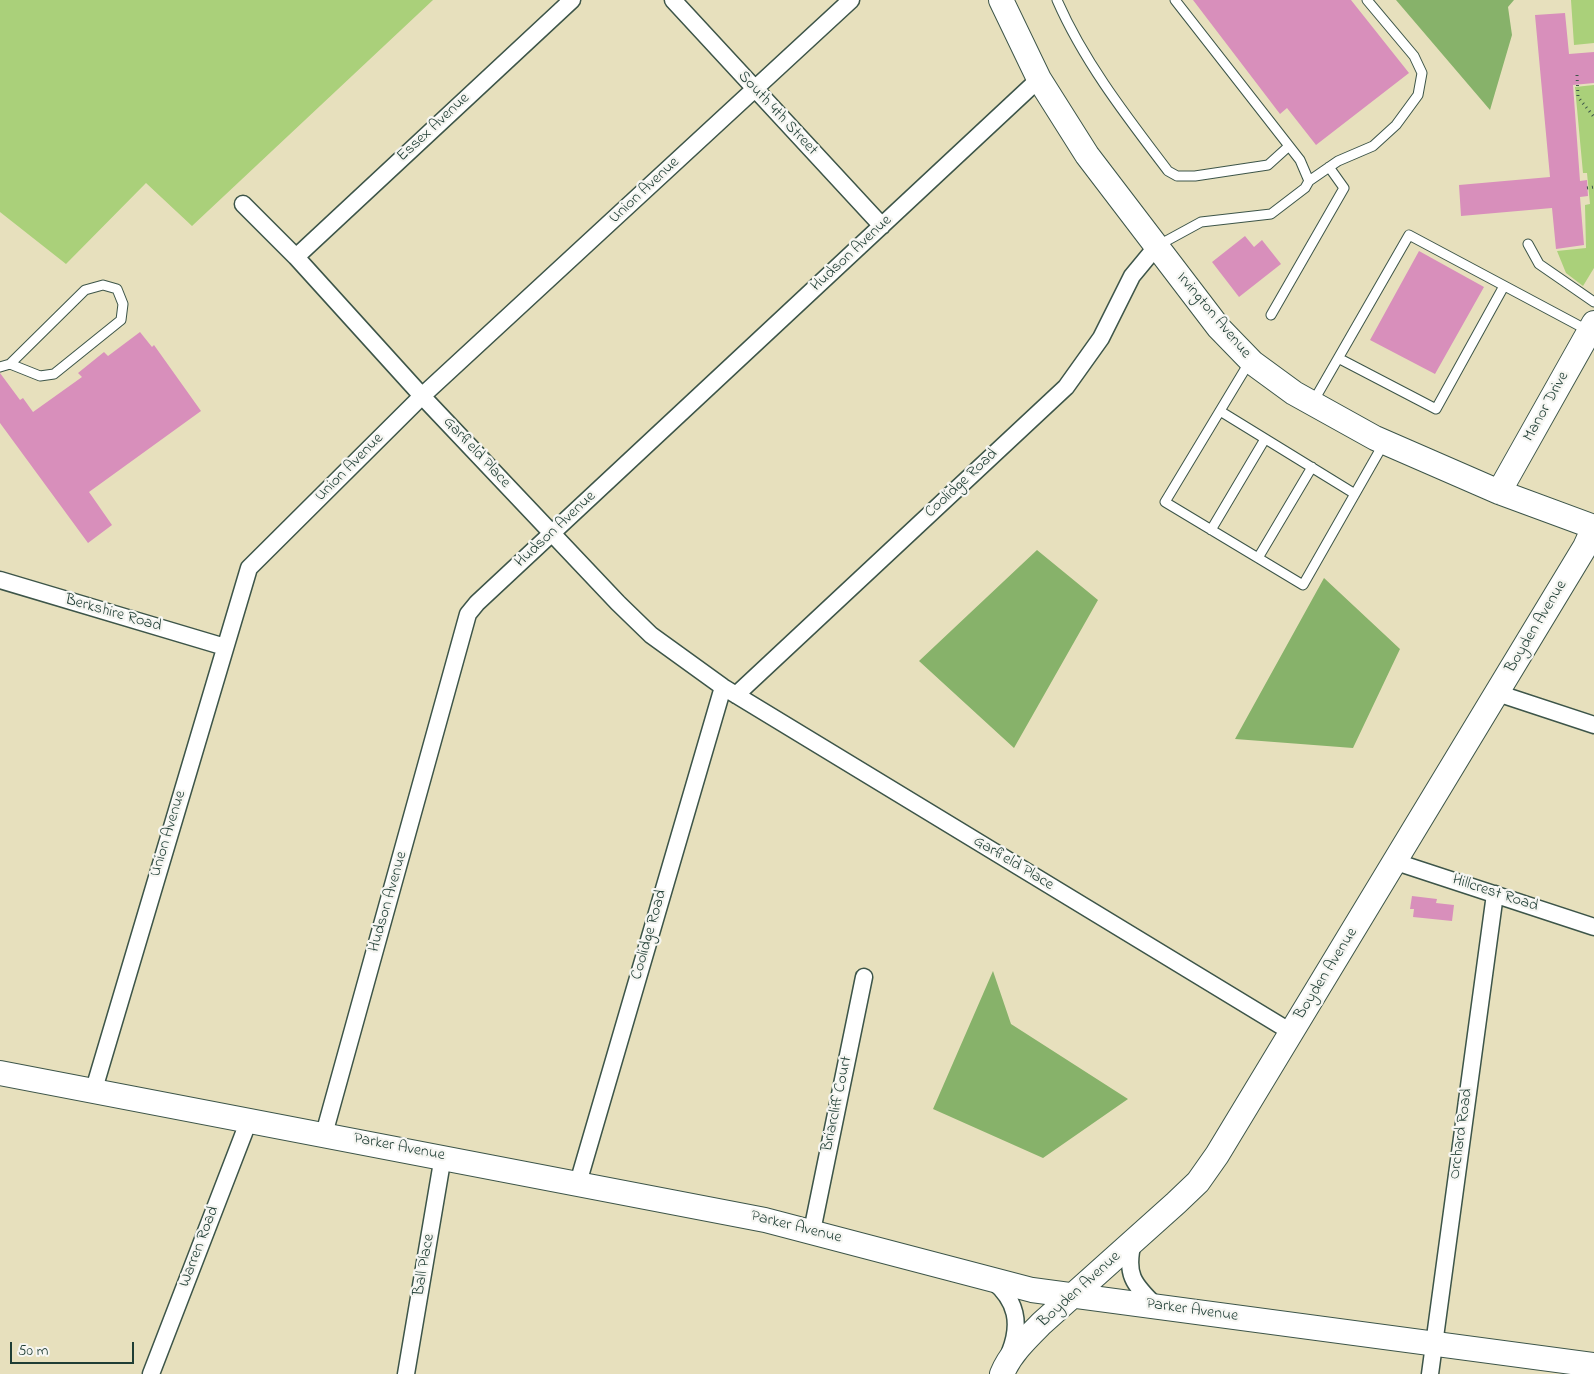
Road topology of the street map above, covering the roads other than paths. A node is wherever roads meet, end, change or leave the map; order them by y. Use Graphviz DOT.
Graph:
graph roads {
  1 [pos="572,0"];
  2 [pos="674,0"];
  3 [pos="851,0"];
  4 [pos="1001,0"];
  5 [pos="1057,0"];
  6 [pos="1175,0"];
  7 [pos="1367,0"];
  8 [pos="1039,79"];
  9 [pos="755,90"];
  10 [pos="1289,146"];
  11 [pos="1329,167"];
  12 [pos="1309,181"];
  13 [pos="243,204"];
  14 [pos="882,226"];
  15 [pos="1528,244"];
  16 [pos="1156,247"];
  17 [pos="296,257"];
  18 [pos="1504,286"];
  19 [pos="1594,302"];
  20 [pos="1271,315"];
  21 [pos="1592,327"];
  22 [pos="1340,359"];
  23 [pos="1250,361"];
  24 [pos="10,364"];
  25 [pos="0,367"];
  26 [pos="422,396"];
  27 [pos="1312,404"];
  28 [pos="1220,411"];
  29 [pos="1265,439"];
  30 [pos="1384,442"];
  31 [pos="1312,468"];
  32 [pos="1499,492"];
  33 [pos="1355,494"];
  34 [pos="1594,527"];
  35 [pos="1211,530"];
  36 [pos="552,535"];
  37 [pos="1258,558"];
  38 [pos="0,580"];
  39 [pos="225,647"];
  40 [pos="729,691"];
  41 [pos="1497,692"];
  42 [pos="1594,725"];
  43 [pos="1396,862"];
  44 [pos="1496,894"];
  45 [pos="1594,927"];
  46 [pos="864,977"];
  47 [pos="1292,1032"];
  48 [pos="0,1073"];
  49 [pos="94,1089"];
  50 [pos="249,1120"];
  51 [pos="324,1134"];
  52 [pos="444,1156"];
  53 [pos="578,1183"];
  54 [pos="812,1231"];
  55 [pos="1134,1242"];
  56 [pos="993,1281"];
  57 [pos="1074,1295"];
  58 [pos="1156,1306"];
  59 [pos="1434,1344"];
  60 [pos="1594,1365"];
  61 [pos="1004,1370"];
  62 [pos="151,1374"];
  63 [pos="406,1374"];
  64 [pos="1430,1374"];
  1 -- 17 [label="street, Essex Avenue"];
  2 -- 9 [label="street, South 4th Street"];
  3 -- 9 [label="street, Union Avenue"];
  4 -- 8 [label="street, Irvington Avenue"];
  5 -- 10 [label="lane"];
  6 -- 10 [label="lane"];
  7 -- 11 [label="lane"];
  8 -- 14 [label="street, Hudson Avenue"];
  8 -- 16 [label="street, Irvington Avenue"];
  9 -- 14 [label="street, South 4th Street"];
  9 -- 26 [label="street, Union Avenue"];
  10 -- 12 [label="lane"];
  11 -- 12 [label="lane"];
  11 -- 20 [label="lane"];
  12 -- 16 [label="lane"];
  13 -- 17 [label="street, Garfield Place"];
  14 -- 36 [label="street, Hudson Avenue"];
  15 -- 19 [label="lane"];
  16 -- 23 [label="street, Irvington Avenue"];
  16 -- 40 [label="street, Coolidge Road"];
  17 -- 26 [label="street, Garfield Place"];
  18 -- 21 [label="lane"];
  18 -- 22 [label="lane"];
  18 -- 22 [label="lane"];
  21 -- 32 [label="street, Manor Drive"];
  22 -- 27 [label="lane"];
  23 -- 27 [label="street, Irvington Avenue"];
  23 -- 28 [label="lane"];
  24 -- 24 [label="lane"];
  24 -- 25 [label="lane"];
  26 -- 36 [label="street, Garfield Place"];
  26 -- 39 [label="street, Union Avenue"];
  27 -- 30 [label="street, Irvington Avenue"];
  28 -- 29 [label="lane"];
  28 -- 35 [label="lane"];
  29 -- 31 [label="lane"];
  29 -- 35 [label="lane"];
  30 -- 32 [label="street, Irvington Avenue"];
  30 -- 33 [label="lane"];
  31 -- 33 [label="lane"];
  31 -- 37 [label="lane"];
  32 -- 34 [label="street, Irvington Avenue"];
  33 -- 37 [label="lane"];
  34 -- 41 [label="street, Boyden Avenue"];
  35 -- 37 [label="lane"];
  36 -- 40 [label="street, Garfield Place"];
  36 -- 51 [label="street, Hudson Avenue"];
  38 -- 39 [label="street, Berkshire Road"];
  39 -- 49 [label="street, Union Avenue"];
  40 -- 47 [label="street, Garfield Place"];
  40 -- 53 [label="street, Coolidge Road"];
  41 -- 42 [label="street"];
  41 -- 43 [label="street, Boyden Avenue"];
  43 -- 44 [label="street, Hillcrest Road"];
  43 -- 47 [label="street, Boyden Avenue"];
  44 -- 45 [label="street, Hillcrest Road"];
  44 -- 59 [label="street, Orchard Road"];
  46 -- 54 [label="street, Briarcliff Court"];
  47 -- 55 [label="street, Boyden Avenue"];
  48 -- 49 [label="street, Parker Avenue"];
  49 -- 50 [label="street, Parker Avenue"];
  50 -- 51 [label="street, Parker Avenue"];
  50 -- 62 [label="street, Warren Road"];
  51 -- 52 [label="street, Parker Avenue"];
  52 -- 53 [label="street, Parker Avenue"];
  52 -- 63 [label="street, Ball Place"];
  53 -- 54 [label="street, Parker Avenue"];
  54 -- 56 [label="street, Parker Avenue"];
  55 -- 57 [label="street, Boyden Avenue"];
  55 -- 58 [label="street"];
  56 -- 57 [label="street, Parker Avenue"];
  56 -- 61 [label="street"];
  57 -- 58 [label="street, Parker Avenue"];
  57 -- 61 [label="street, Boyden Avenue"];
  58 -- 59 [label="street, Parker Avenue"];
  59 -- 60 [label="street, Parker Avenue"];
  59 -- 64 [label="street, Orchard Road"];
}
